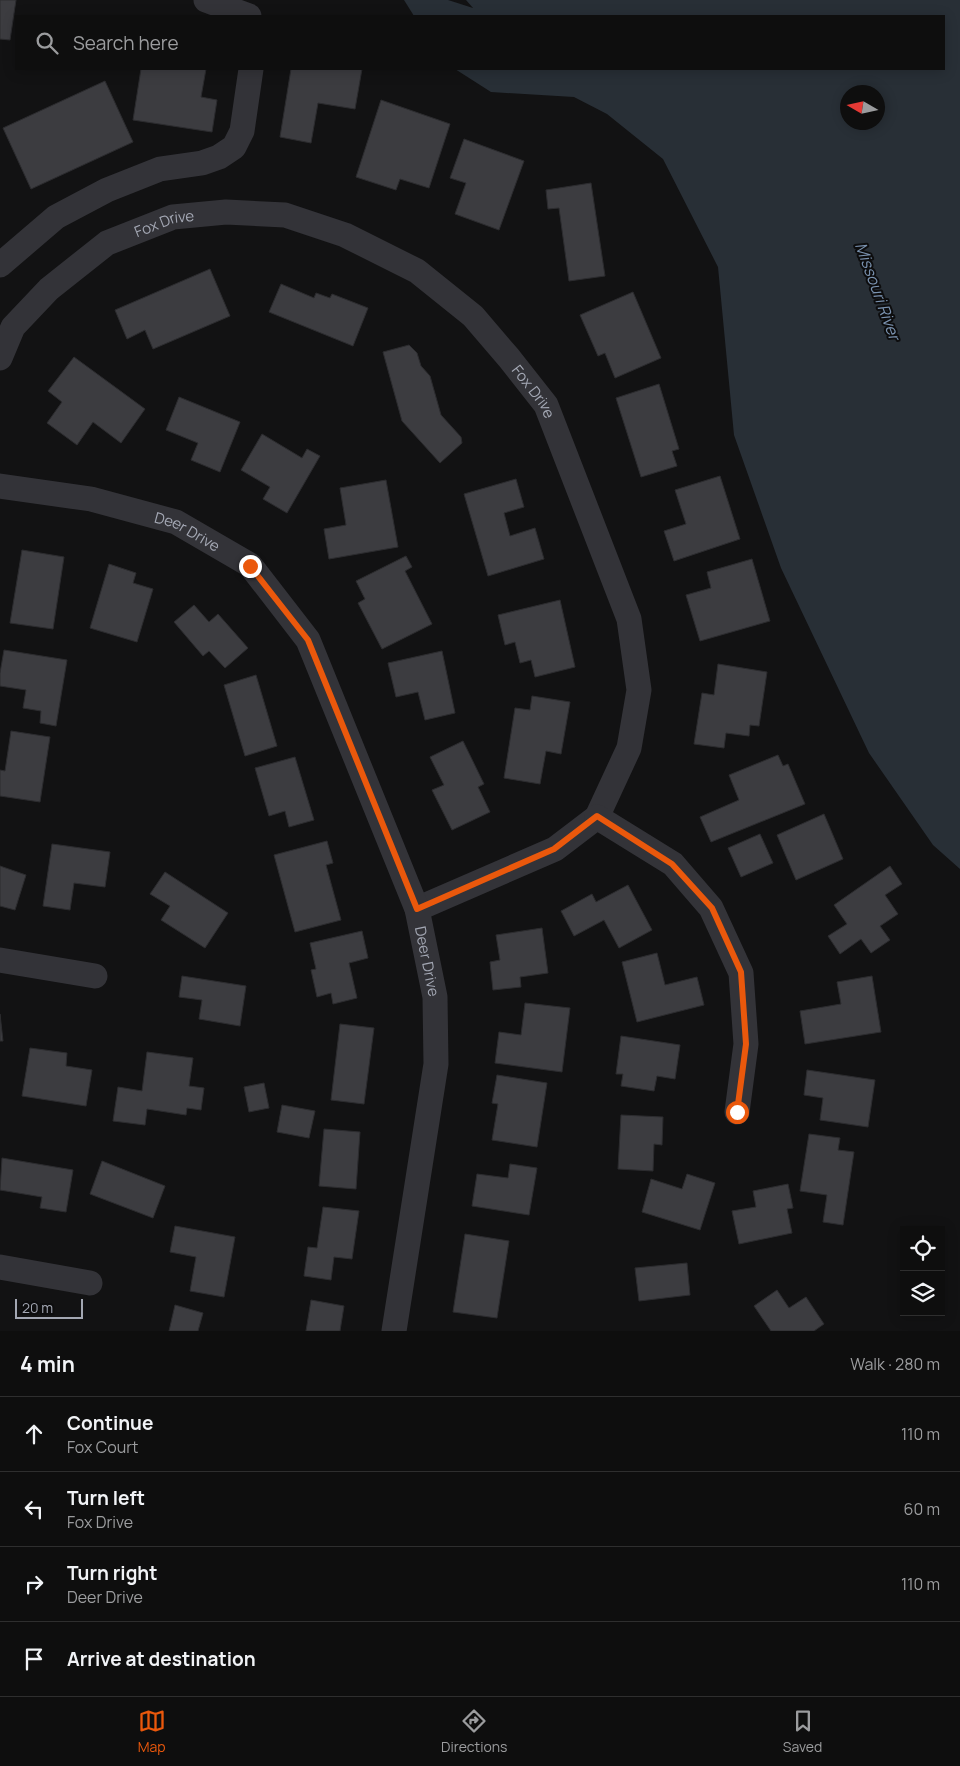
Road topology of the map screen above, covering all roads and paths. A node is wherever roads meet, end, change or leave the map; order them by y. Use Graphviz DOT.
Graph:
graph roads {
  1 [pos="206,0"];
  2 [pos="246,15"];
  3 [pos="251,70"];
  4 [pos="0,265"];
  5 [pos="0,358"];
  6 [pos="0,486"];
  7 [pos="597,816"];
  8 [pos="417,909"];
  9 [pos="0,960"];
  10 [pos="95,976"];
  11 [pos="737,1112"];
  12 [pos="0,1267"];
  13 [pos="90,1282"];
  14 [pos="394,1331"];
  1 -- 2 [label="street"];
  3 -- 4 [label="street"];
  5 -- 7 [label="street, Fox Drive"];
  6 -- 8 [label="street, Deer Drive"];
  7 -- 8 [label="street, Fox Drive"];
  7 -- 11 [label="street"];
  8 -- 14 [label="street, Deer Drive"];
  9 -- 10 [label="street"];
  12 -- 13 [label="street"];
}
